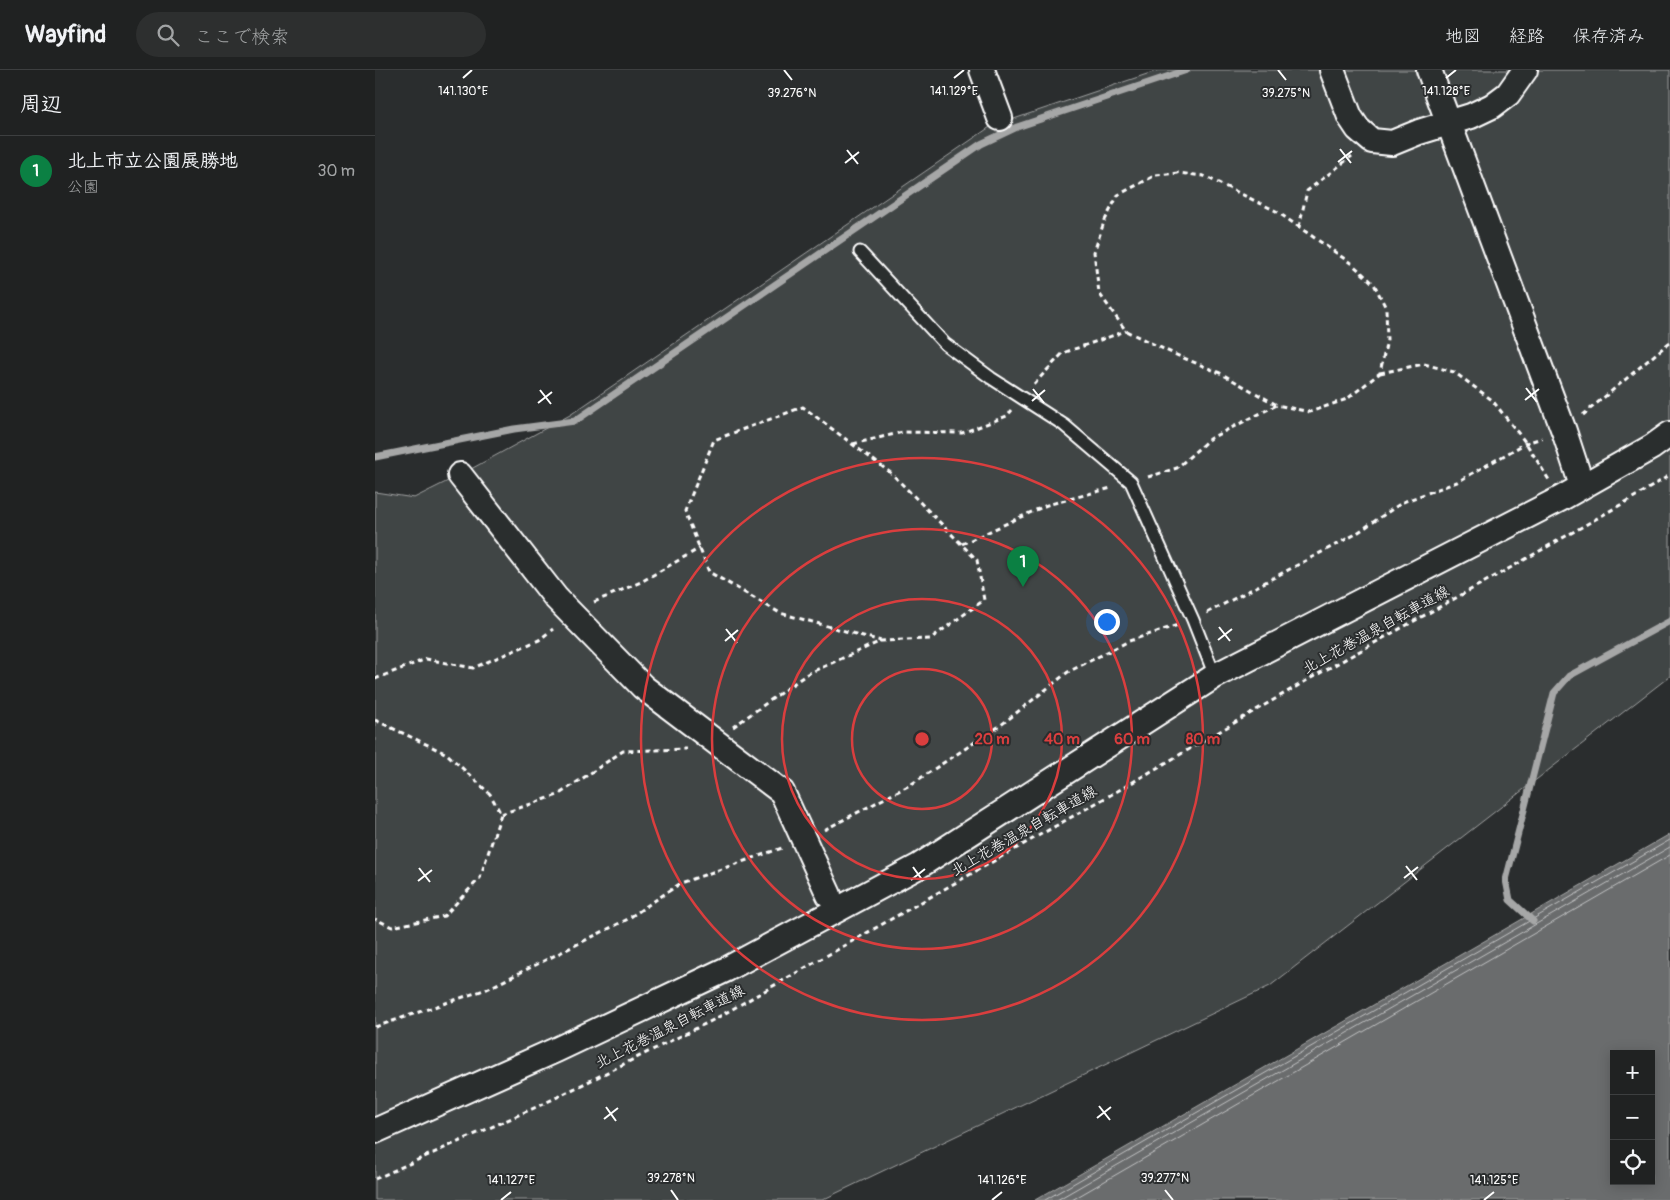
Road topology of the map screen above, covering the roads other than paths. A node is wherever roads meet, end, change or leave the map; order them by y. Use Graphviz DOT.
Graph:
graph roads {
  1 [pos="982,70"];
  2 [pos="1332,70"];
  3 [pos="1429,70"];
  4 [pos="1525,70"];
  5 [pos="1000,118"];
  6 [pos="1448,123"];
  7 [pos="860,252"];
  8 [pos="1670,434"];
  9 [pos="460,476"];
  10 [pos="1582,486"];
  11 [pos="1215,676"];
  12 [pos="829,895"];
  13 [pos="375,1131"];
  1 -- 5 [label="street"];
  2 -- 6 [label="street"];
  3 -- 6 [label="street"];
  4 -- 6 [label="street"];
  6 -- 10 [label="street"];
  7 -- 11 [label="lane"];
  8 -- 10 [label="street"];
  9 -- 12 [label="street"];
  10 -- 11 [label="street"];
  11 -- 13 [label="street"];
}
